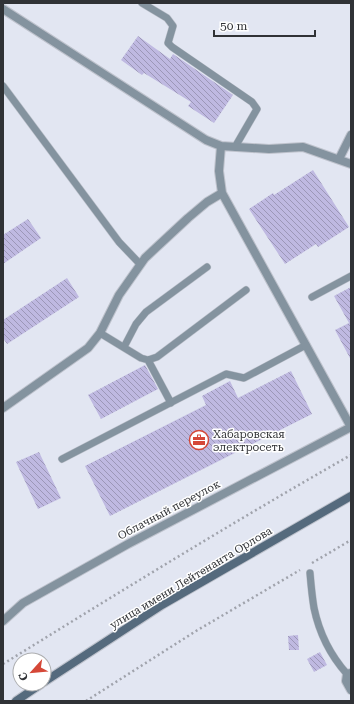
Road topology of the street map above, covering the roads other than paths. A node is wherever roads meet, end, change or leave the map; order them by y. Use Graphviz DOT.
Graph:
graph roads {
  1 [pos="142,3"];
  2 [pos="3,9"];
  3 [pos="3,86"];
  4 [pos="351,135"];
  5 [pos="221,146"];
  6 [pos="235,147"];
  7 [pos="339,159"];
  8 [pos="351,164"];
  9 [pos="222,193"];
  10 [pos="140,264"];
  11 [pos="207,267"];
  12 [pos="351,276"];
  13 [pos="246,290"];
  14 [pos="312,297"];
  15 [pos="100,333"];
  16 [pos="306,345"];
  17 [pos="124,347"];
  18 [pos="148,360"];
  19 [pos="171,403"];
  20 [pos="3,408"];
  21 [pos="351,427"];
  22 [pos="62,460"];
  23 [pos="351,496"];
  24 [pos="310,573"];
  25 [pos="3,620"];
  26 [pos="349,674"];
  27 [pos="52,677"];
  28 [pos="351,690"];
  29 [pos="29,692"];
  30 [pos="16,701"];
  1 -- 6 [label="lane"];
  2 -- 5 [label="street"];
  3 -- 10 [label="lane"];
  4 -- 7 [label="street"];
  5 -- 6 [label="street"];
  5 -- 9 [label="street"];
  6 -- 7 [label="street"];
  7 -- 8 [label="street"];
  9 -- 10 [label="street"];
  9 -- 16 [label="street"];
  10 -- 15 [label="street"];
  11 -- 17 [label="lane"];
  12 -- 14 [label="lane"];
  13 -- 18 [label="lane"];
  15 -- 17 [label="lane"];
  15 -- 20 [label="street"];
  16 -- 19 [label="lane"];
  16 -- 21 [label="street"];
  17 -- 18 [label="lane"];
  18 -- 19 [label="lane"];
  19 -- 22 [label="lane"];
  21 -- 25 [label="street, Облачный переулок"];
  23 -- 27 [label="main road, улица имени Лейтенанта Орлова"];
  24 -- 26 [label="lane"];
  26 -- 28 [label="street"];
  29 -- 30 [label="main road"];
}
